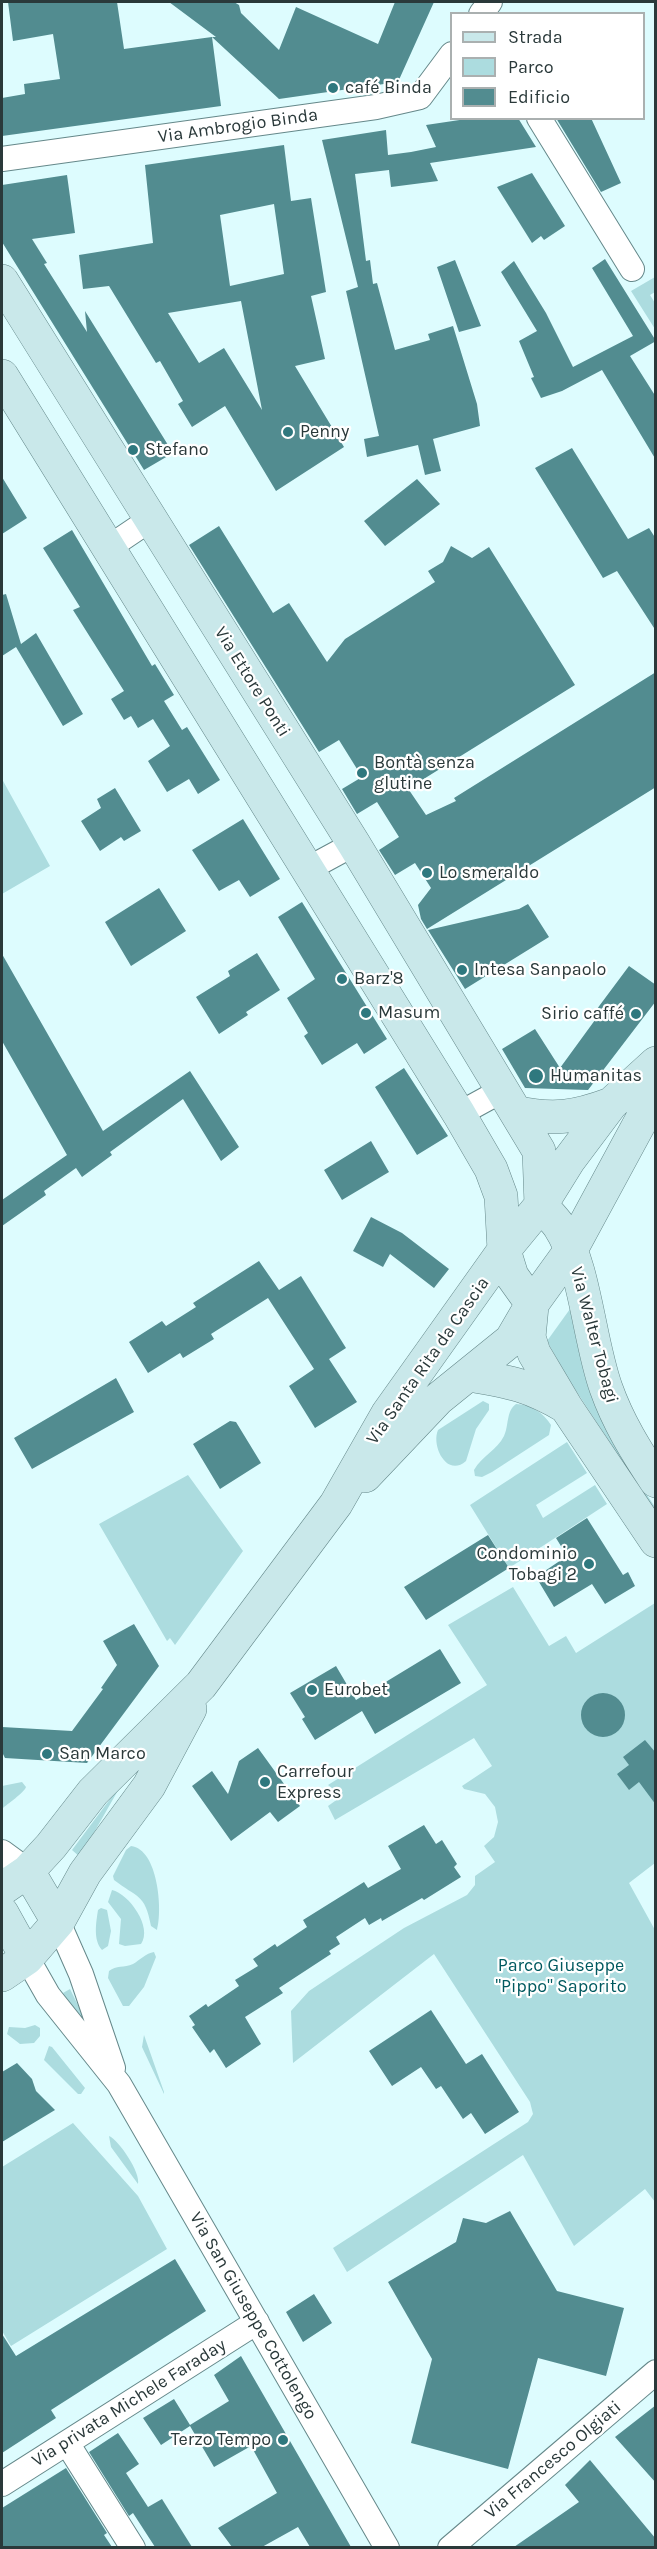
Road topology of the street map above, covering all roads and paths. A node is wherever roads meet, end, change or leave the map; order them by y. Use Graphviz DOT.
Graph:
graph roads {
  1 [pos="450,57"];
  2 [pos="540,120"];
  3 [pos="2,159"];
  4 [pos="632,269"];
  5 [pos="2,281"];
  6 [pos="2,376"];
  7 [pos="151,519"];
  8 [pos="108,548"];
  9 [pos="354,844"];
  10 [pos="306,870"];
  11 [pos="656,1063"];
  12 [pos="656,1093"];
  13 [pos="509,1101"];
  14 [pos="611,1104"];
  15 [pos="459,1114"];
  16 [pos="541,1205"];
  17 [pos="571,1250"];
  18 [pos="504,1251"];
  19 [pos="532,1304"];
  20 [pos="469,1375"];
  21 [pos="566,1407"];
  22 [pos="656,1481"];
  23 [pos="336,1504"];
  24 [pos="656,1541"];
  25 [pos="201,1685"];
  26 [pos="2,1852"];
  27 [pos="15,1880"];
  28 [pos="2,1913"];
  29 [pos="58,1922"];
  30 [pos="14,1967"];
  31 [pos="119,2084"];
  32 [pos="257,2322"];
  33 [pos="656,2372"];
  34 [pos="67,2443"];
  35 [pos="2,2484"];
  36 [pos="133,2547"];
  37 [pos="387,2547"];
  38 [pos="450,2547"];
  1 -- 3 [label="street, Via Ambrogio Binda"];
  2 -- 4 [label="street"];
  5 -- 7 [label="street, Via Ettore Ponti"];
  6 -- 8 [label="street"];
  7 -- 8 [label="street"];
  7 -- 9 [label="street, Via Ettore Ponti"];
  8 -- 10 [label="street"];
  9 -- 10 [label="street"];
  9 -- 13 [label="street, Via Ettore Ponti"];
  10 -- 15 [label="street"];
  11 -- 14 [label="street"];
  12 -- 17 [label="street"];
  13 -- 14 [label="street"];
  13 -- 15 [label="street"];
  13 -- 16 [label="street, Via Ettore Ponti"];
  14 -- 16 [label="street"];
  15 -- 18 [label="street"];
  16 -- 17 [label="street, Via Walter Tobagi"];
  16 -- 18 [label="street, Via Santa Rita da Cascia"];
  17 -- 19 [label="street, Via Santa Rita da Cascia"];
  17 -- 22 [label="street, Via Walter Tobagi"];
  18 -- 19 [label="street"];
  18 -- 23 [label="street, Via Santa Rita da Cascia"];
  19 -- 20 [label="street, Via Santa Rita da Cascia"];
  19 -- 21 [label="street"];
  20 -- 21 [label="street"];
  20 -- 23 [label="street, Via Santa Rita da Cascia"];
  21 -- 24 [label="street"];
  23 -- 25 [label="street, Via Santa Rita da Cascia"];
  25 -- 27 [label="street"];
  25 -- 29 [label="street"];
  26 -- 27 [label="street"];
  27 -- 29 [label="street"];
  28 -- 30 [label="street"];
  29 -- 30 [label="street"];
  29 -- 31 [label="street"];
  30 -- 31 [label="street"];
  31 -- 32 [label="street, Via San Giuseppe Cottolengo"];
  32 -- 34 [label="street, Via privata Michele Faraday"];
  32 -- 37 [label="street, Via San Giuseppe Cottolengo"];
  33 -- 38 [label="street, Via Francesco Olgiati"];
  34 -- 35 [label="street, Via privata Michele Faraday"];
  34 -- 36 [label="street"];
}
